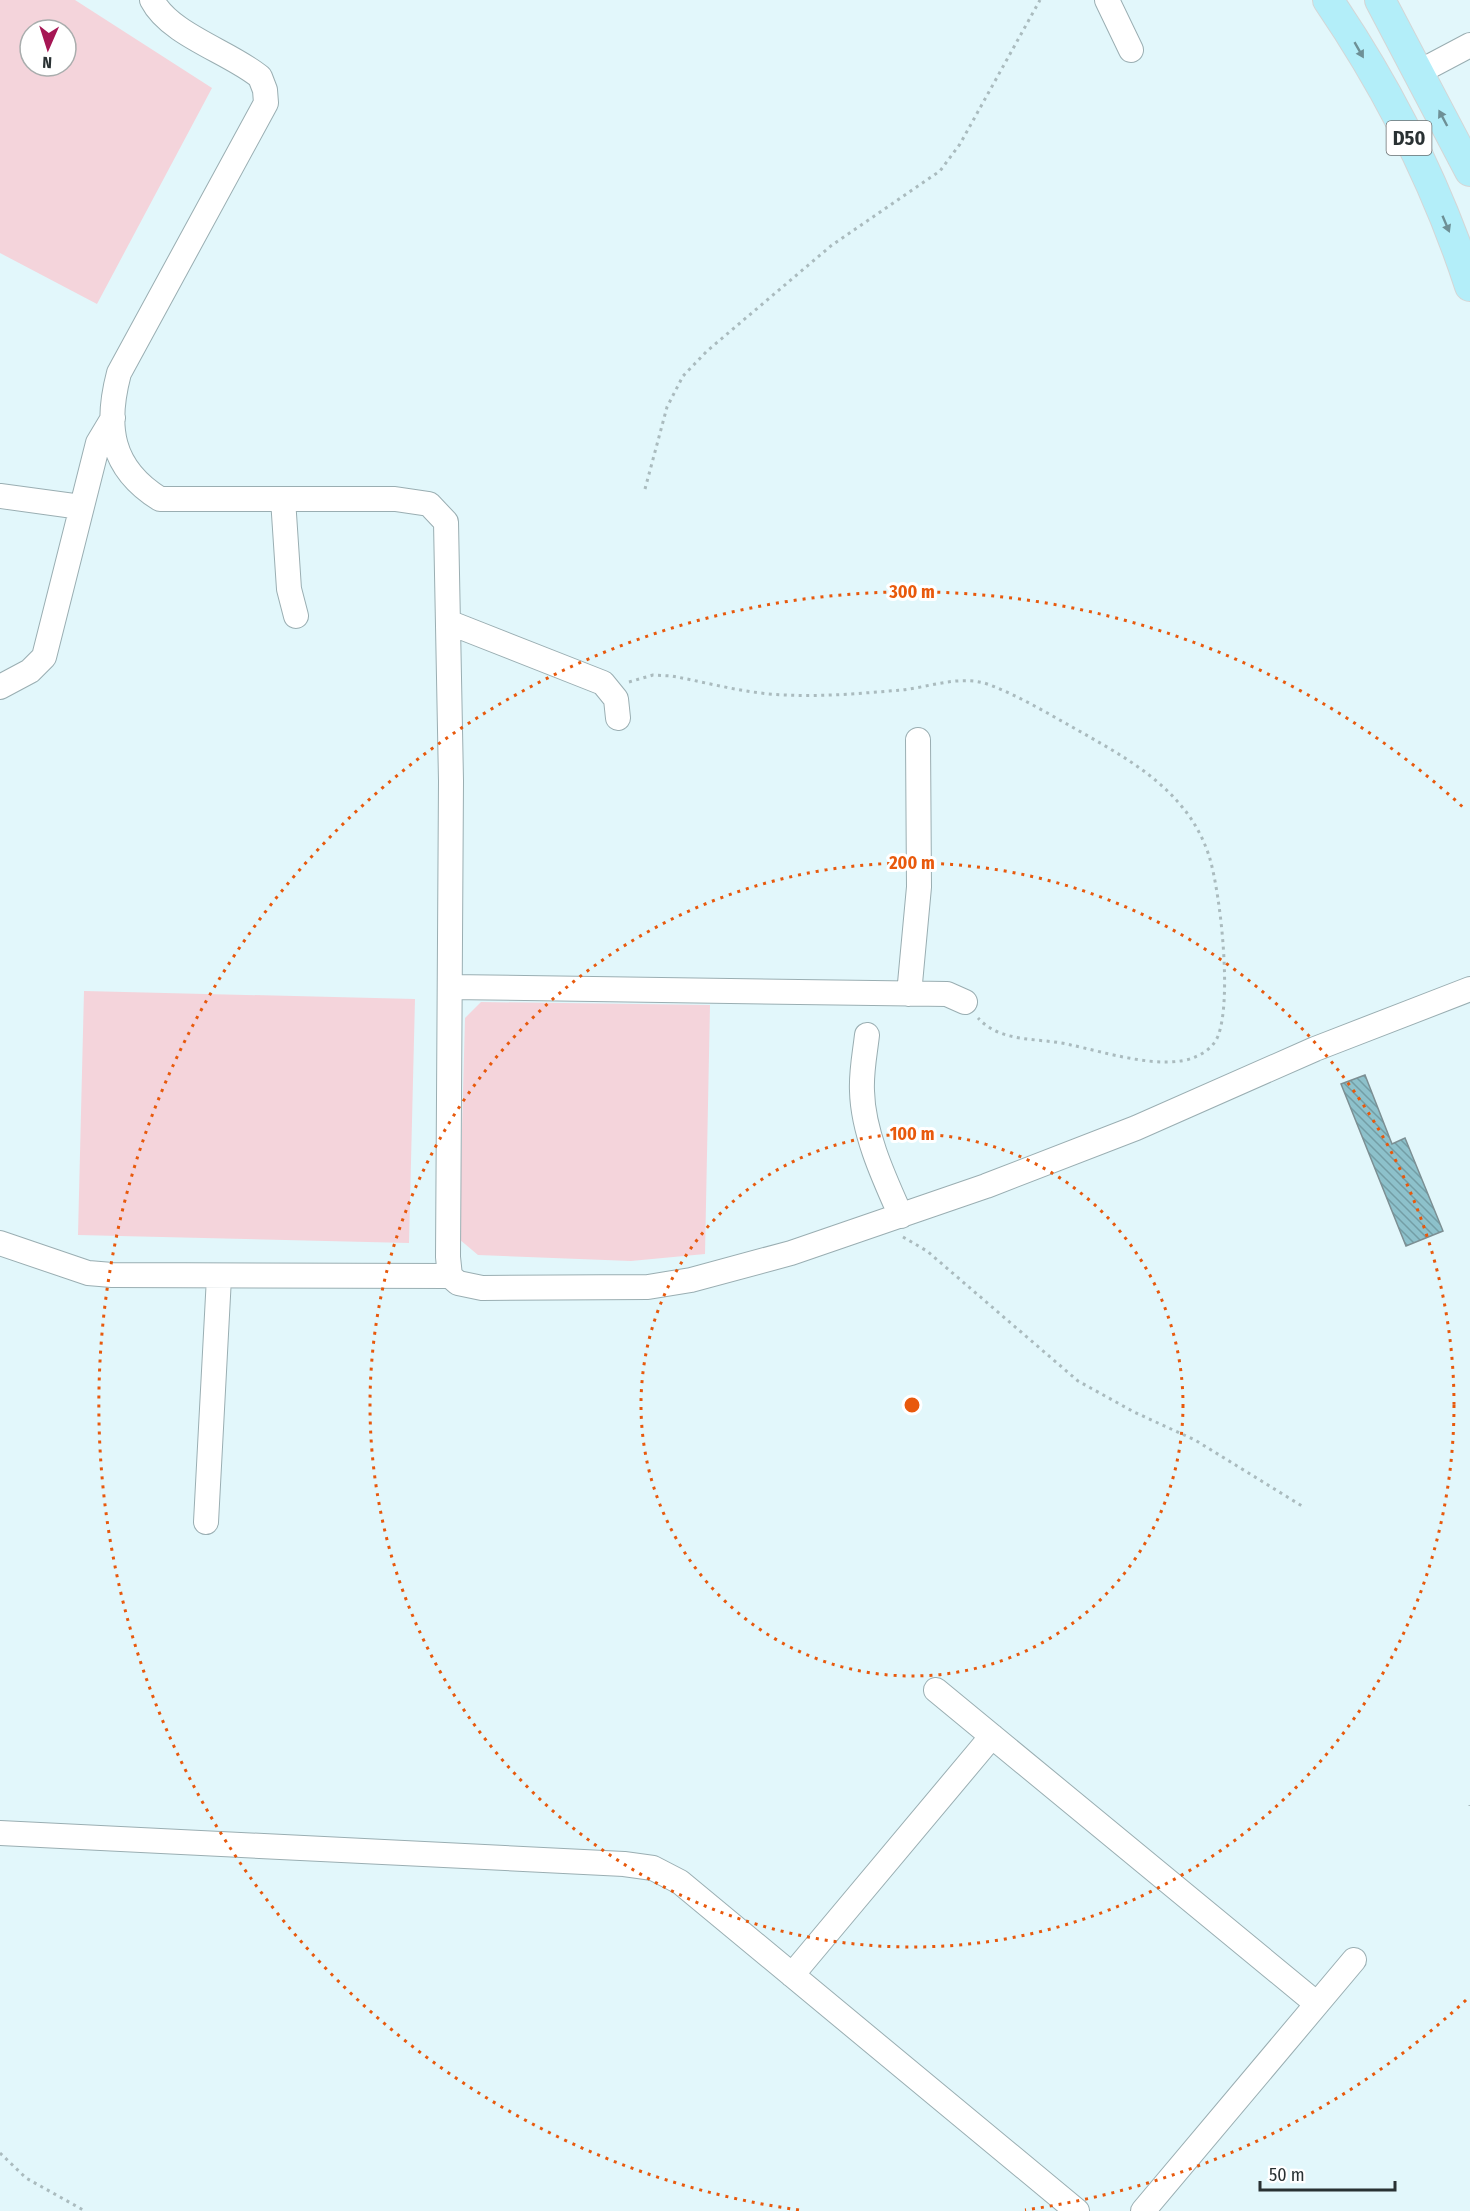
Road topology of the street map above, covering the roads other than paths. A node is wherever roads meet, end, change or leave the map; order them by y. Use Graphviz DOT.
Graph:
graph roads {
  1 [pos="152,0"];
  2 [pos="1107,0"];
  3 [pos="1328,0"];
  4 [pos="1380,0"];
  5 [pos="1470,45"];
  6 [pos="1131,50"];
  7 [pos="1419,72"];
  8 [pos="1470,171"];
  9 [pos="1470,286"];
  10 [pos="113,418"];
  11 [pos="0,496"];
  12 [pos="283,499"];
  13 [pos="81,507"];
  14 [pos="296,616"];
  15 [pos="448,622"];
  16 [pos="0,687"];
  17 [pos="618,718"];
  18 [pos="918,740"];
  19 [pos="450,987"];
  20 [pos="1470,989"];
  21 [pos="909,994"];
  22 [pos="964,1002"];
  23 [pos="867,1035"];
  24 [pos="901,1216"];
  25 [pos="0,1244"];
  26 [pos="450,1276"];
  27 [pos="219,1277"];
  28 [pos="206,1522"];
  29 [pos="936,1690"];
  30 [pos="992,1736"];
  31 [pos="0,1833"];
  32 [pos="1354,1960"];
  33 [pos="792,1975"];
  34 [pos="1317,2004"];
  35 [pos="1077,2211"];
  36 [pos="1143,2211"];
  1 -- 10 [label="street"];
  2 -- 6 [label="street"];
  3 -- 9 [label="main road, D50, one-way"];
  4 -- 7 [label="main road, D50"];
  5 -- 7 [label="street"];
  8 -- 7 [label="main road, D50, one-way"];
  10 -- 12 [label="street"];
  10 -- 13 [label="street"];
  11 -- 13 [label="street"];
  12 -- 14 [label="street"];
  12 -- 15 [label="street"];
  13 -- 16 [label="street"];
  15 -- 17 [label="street"];
  15 -- 19 [label="street"];
  18 -- 21 [label="street"];
  19 -- 21 [label="street"];
  19 -- 26 [label="street"];
  20 -- 24 [label="street"];
  21 -- 22 [label="street"];
  23 -- 24 [label="street"];
  24 -- 26 [label="street"];
  25 -- 27 [label="street"];
  26 -- 27 [label="street"];
  27 -- 28 [label="street"];
  29 -- 30 [label="street"];
  30 -- 33 [label="street"];
  30 -- 34 [label="street"];
  31 -- 33 [label="street"];
  32 -- 34 [label="street"];
  33 -- 35 [label="street"];
  34 -- 36 [label="street"];
}
